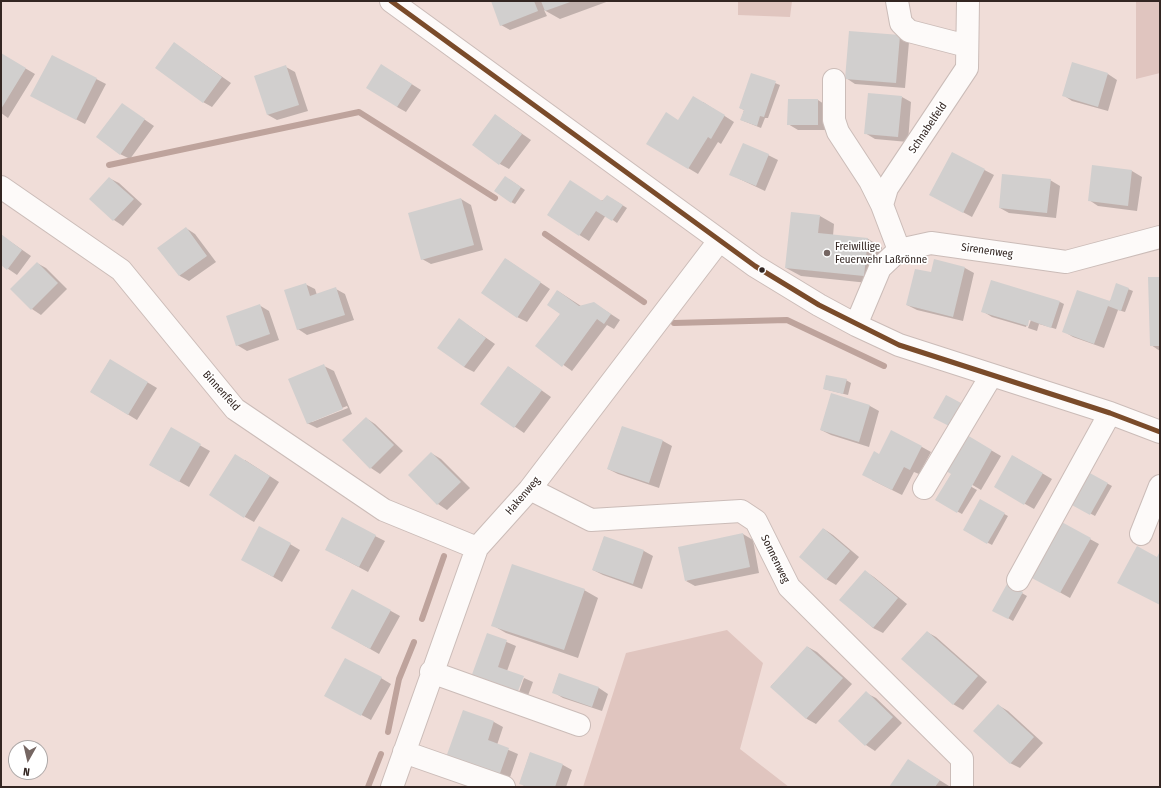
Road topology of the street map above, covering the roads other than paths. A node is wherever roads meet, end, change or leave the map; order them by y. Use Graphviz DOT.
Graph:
graph roads {
  1 [pos="391,1"];
  2 [pos="897,1"];
  3 [pos="968,1"];
  4 [pos="967,46"];
  5 [pos="834,80"];
  6 [pos="1,187"];
  7 [pos="882,205"];
  8 [pos="1160,237"];
  9 [pos="719,241"];
  10 [pos="899,250"];
  11 [pos="856,325"];
  12 [pos="991,376"];
  13 [pos="1110,413"];
  14 [pos="1160,432"];
  15 [pos="1160,486"];
  16 [pos="924,488"];
  17 [pos="530,489"];
  18 [pos="1141,534"];
  19 [pos="477,548"];
  20 [pos="1018,580"];
  21 [pos="432,672"];
  22 [pos="579,725"];
  23 [pos="404,752"];
  24 [pos="392,787"];
  25 [pos="504,787"];
  26 [pos="962,787"];
  1 -- 9 [label="street"];
  2 -- 4 [label="street"];
  3 -- 4 [label="street, Schnabelfeld"];
  4 -- 7 [label="street, Schnabelfeld"];
  5 -- 7 [label="street"];
  6 -- 19 [label="street, Binnenfeld"];
  7 -- 10 [label="street"];
  8 -- 10 [label="street, Sirenenweg"];
  9 -- 11 [label="street"];
  9 -- 17 [label="street, Hakenweg"];
  10 -- 11 [label="street"];
  11 -- 12 [label="street"];
  12 -- 13 [label="street"];
  12 -- 16 [label="street"];
  13 -- 14 [label="street"];
  13 -- 20 [label="street"];
  15 -- 18 [label="street"];
  17 -- 19 [label="street, Hakenweg"];
  17 -- 26 [label="street, Sonnenweg"];
  19 -- 21 [label="street, Hakenweg"];
  21 -- 22 [label="street"];
  21 -- 23 [label="street, Hakenweg"];
  23 -- 24 [label="street, Hakenweg"];
  23 -- 25 [label="street"];
}
